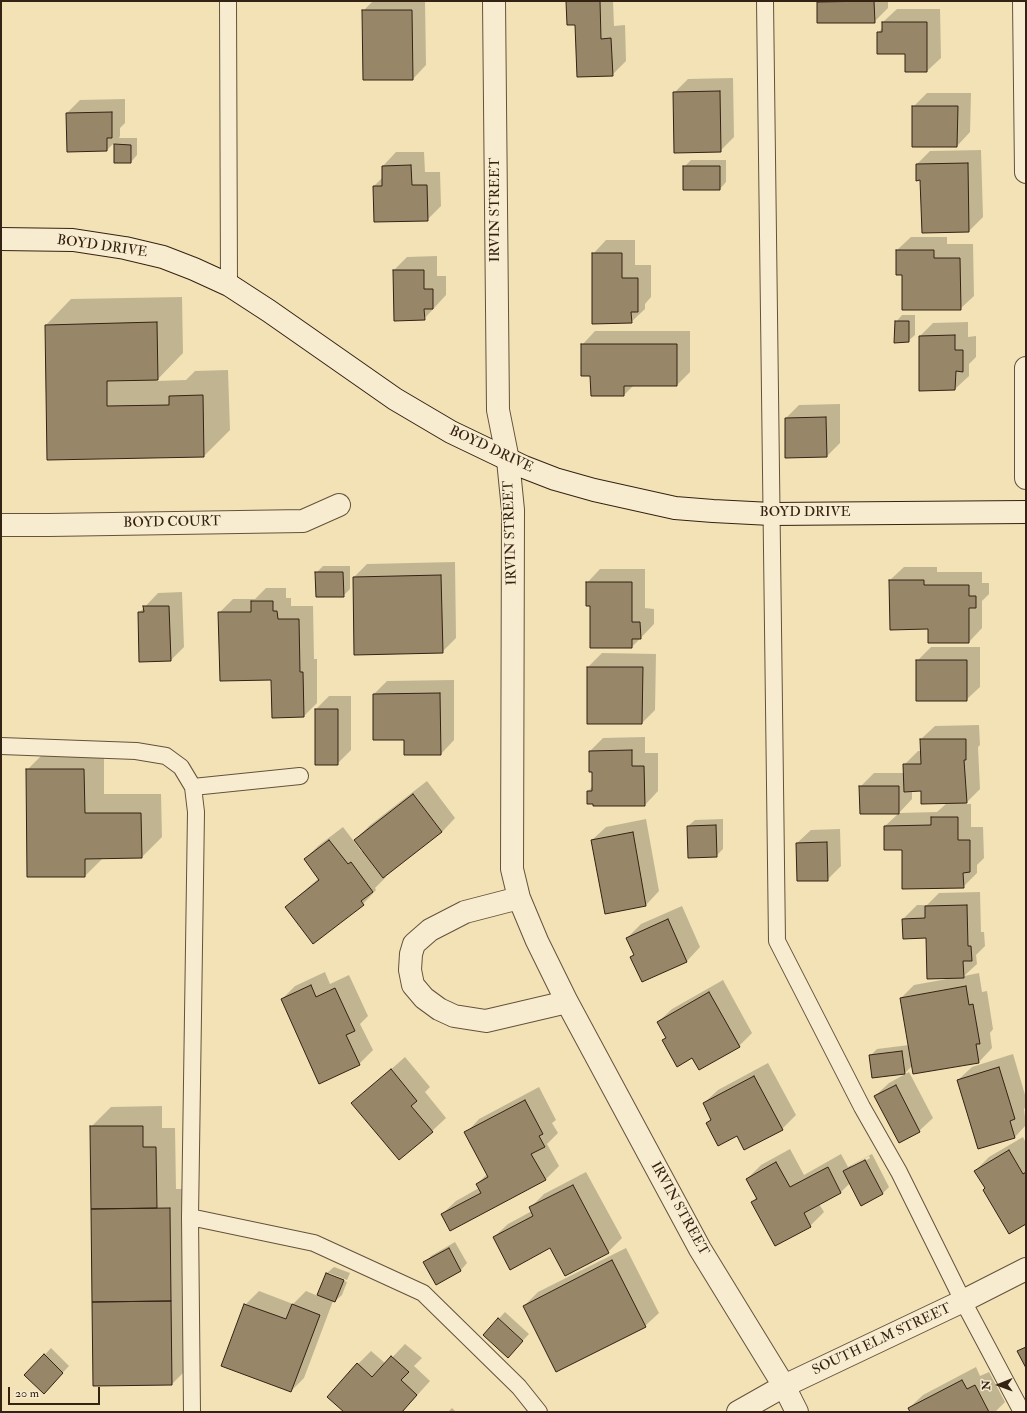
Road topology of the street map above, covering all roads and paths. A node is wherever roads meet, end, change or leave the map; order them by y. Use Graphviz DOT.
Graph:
graph roads {
  1 [pos="228,1"];
  2 [pos="494,1"];
  3 [pos="765,1"];
  4 [pos="1024,1"];
  5 [pos="1026,172"];
  6 [pos="1,239"];
  7 [pos="229,286"];
  8 [pos="1026,368"];
  9 [pos="508,460"];
  10 [pos="1026,478"];
  11 [pos="339,505"];
  12 [pos="1026,512"];
  13 [pos="771,514"];
  14 [pos="1,525"];
  15 [pos="1,746"];
  16 [pos="300,776"];
  17 [pos="193,787"];
  18 [pos="519,898"];
  19 [pos="566,1002"];
  20 [pos="190,1217"];
  21 [pos="1026,1269"];
  22 [pos="963,1301"];
  23 [pos="784,1386"];
  24 [pos="192,1412"];
  25 [pos="539,1412"];
  26 [pos="738,1412"];
  27 [pos="797,1412"];
  28 [pos="1022,1412"];
  1 -- 7 [label="lane"];
  2 -- 9 [label="street, IRVIN STREET"];
  3 -- 13 [label="lane"];
  4 -- 5 [label="street"];
  6 -- 7 [label="street, BOYD DRIVE"];
  7 -- 9 [label="street, BOYD DRIVE"];
  8 -- 10 [label="street"];
  9 -- 13 [label="street, BOYD DRIVE"];
  9 -- 18 [label="street, IRVIN STREET"];
  11 -- 14 [label="street, BOYD COURT"];
  12 -- 13 [label="street, BOYD DRIVE"];
  13 -- 22 [label="lane"];
  15 -- 17 [label="lane"];
  16 -- 17 [label="lane"];
  17 -- 20 [label="lane"];
  18 -- 19 [label="street, IRVIN STREET"];
  18 -- 19 [label="street"];
  19 -- 23 [label="street, IRVIN STREET"];
  20 -- 24 [label="lane"];
  20 -- 25 [label="lane"];
  21 -- 22 [label="street, SOUTH ELM STREET"];
  22 -- 23 [label="street, SOUTH ELM STREET"];
  22 -- 28 [label="lane"];
  23 -- 26 [label="street, SOUTH ELM STREET"];
  23 -- 27 [label="street, IRVIN STREET"];
}
